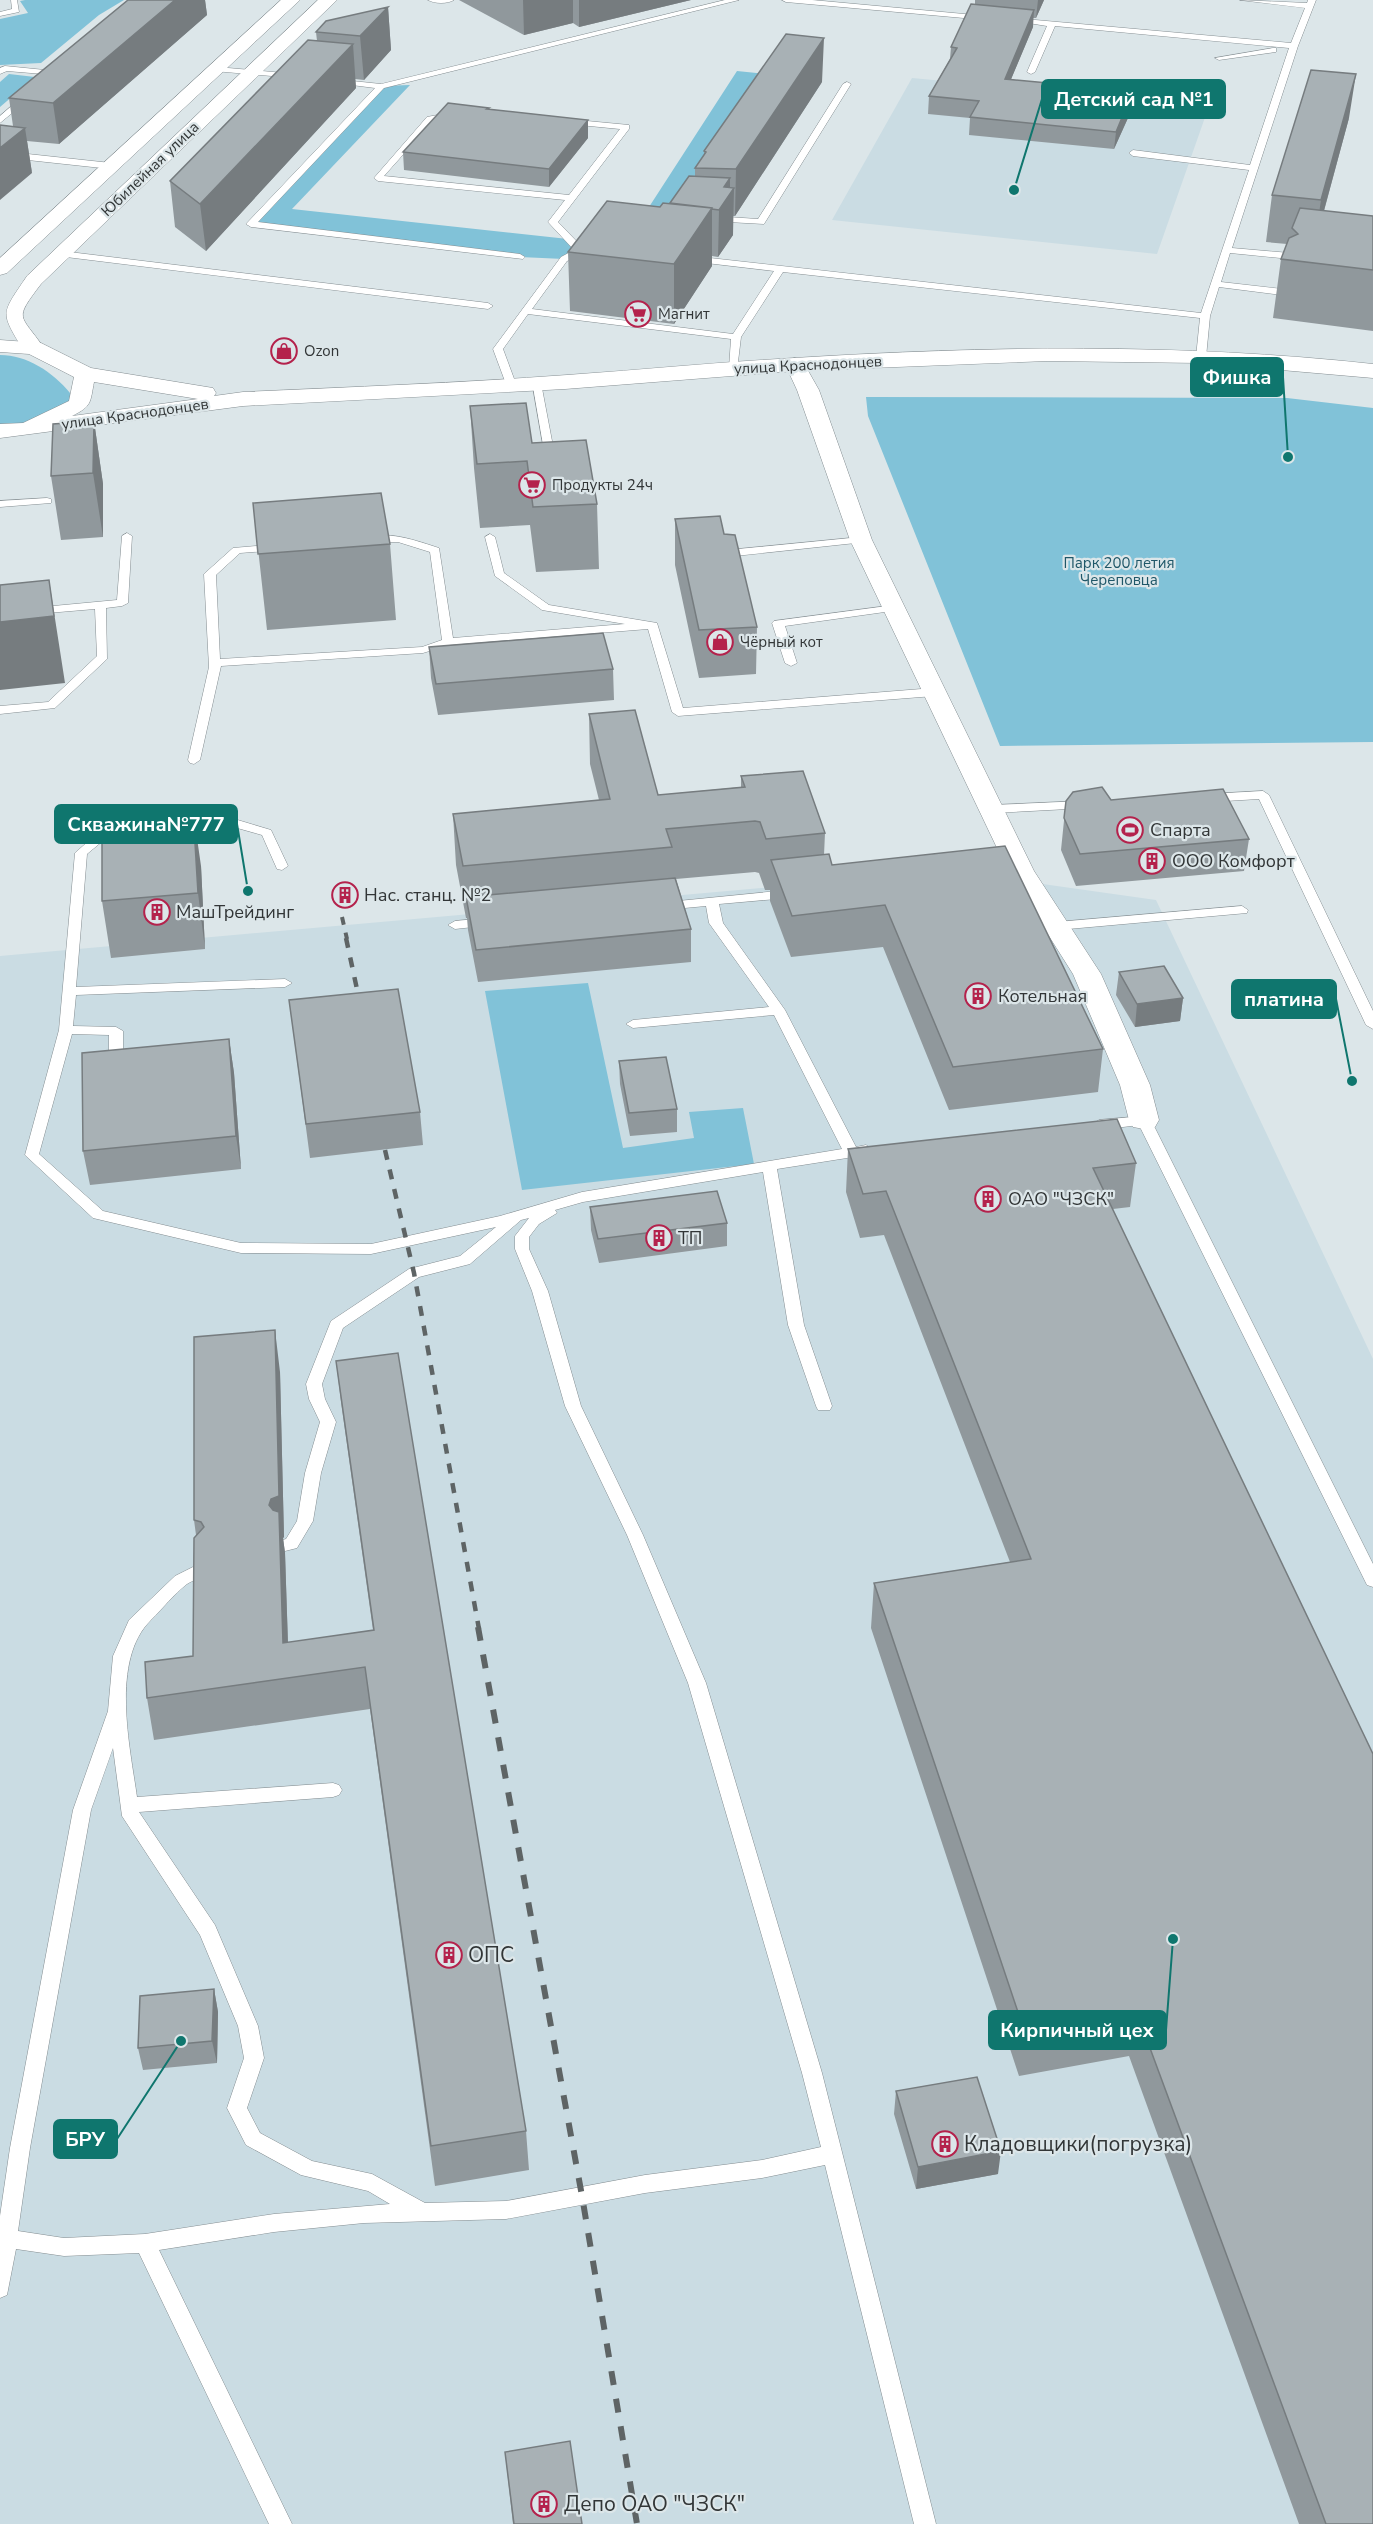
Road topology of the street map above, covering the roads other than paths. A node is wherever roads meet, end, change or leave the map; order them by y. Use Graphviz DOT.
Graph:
graph roads {
  1 [pos="14,0"];
  2 [pos="291,0"];
  3 [pos="328,0"];
  4 [pos="432,0"];
  5 [pos="450,0"];
  6 [pos="735,0"];
  7 [pos="786,0"];
  8 [pos="1244,0"];
  9 [pos="1311,3"];
  10 [pos="0,14"];
  11 [pos="994,19"];
  12 [pos="1006,20"];
  13 [pos="1052,24"];
  14 [pos="1294,45"];
  15 [pos="1220,58"];
  16 [pos="64,65"];
  17 [pos="217,69"];
  18 [pos="0,72"];
  19 [pos="252,72"];
  20 [pos="1031,72"];
  21 [pos="55,73"];
  22 [pos="303,77"];
  23 [pos="47,80"];
  24 [pos="325,80"];
  25 [pos="847,84"];
  26 [pos="381,86"];
  27 [pos="32,93"];
  28 [pos="460,114"];
  29 [pos="0,120"];
  30 [pos="559,120"];
  31 [pos="126,153"];
  32 [pos="1133,153"];
  33 [pos="0,154"];
  34 [pos="164,156"];
  35 [pos="111,166"];
  36 [pos="1254,168"];
  37 [pos="571,198"];
  38 [pos="704,219"];
  39 [pos="1227,250"];
  40 [pos="580,251"];
  41 [pos="602,252"];
  42 [pos="61,255"];
  43 [pos="520,256"];
  44 [pos="681,257"];
  45 [pos="1317,259"];
  46 [pos="0,269"];
  47 [pos="780,269"];
  48 [pos="1216,284"];
  49 [pos="1282,292"];
  50 [pos="488,306"];
  51 [pos="527,311"];
  52 [pos="1205,316"];
  53 [pos="736,337"];
  54 [pos="0,346"];
  55 [pos="33,348"];
  56 [pos="1201,357"];
  57 [pos="795,364"];
  58 [pos="734,368"];
  59 [pos="1373,371"];
  60 [pos="85,374"];
  61 [pos="536,383"];
  62 [pos="511,384"];
  63 [pos="243,399"];
  64 [pos="28,429"];
  65 [pos="0,431"];
  66 [pos="553,472"];
  67 [pos="47,501"];
  68 [pos="0,504"];
  69 [pos="128,536"];
  70 [pos="490,537"];
  71 [pos="861,540"];
  72 [pos="353,542"];
  73 [pos="295,546"];
  74 [pos="734,569"];
  75 [pos="100,605"];
  76 [pos="895,608"];
  77 [pos="0,614"];
  78 [pos="653,625"];
  79 [pos="448,642"];
  80 [pos="215,663"];
  81 [pos="790,663"];
  82 [pos="934,692"];
  83 [pos="0,710"];
  84 [pos="194,760"];
  85 [pos="1193,799"];
  86 [pos="1099,804"];
  87 [pos="993,809"];
  88 [pos="164,822"];
  89 [pos="135,824"];
  90 [pos="282,866"];
  91 [pos="796,893"];
  92 [pos="712,901"];
  93 [pos="653,906"];
  94 [pos="1242,910"];
  95 [pos="501,921"];
  96 [pos="455,925"];
  97 [pos="1057,927"];
  98 [pos="285,983"];
  99 [pos="69,991"];
  100 [pos="778,1010"];
  101 [pos="633,1024"];
  102 [pos="1373,1025"];
  103 [pos="66,1030"];
  104 [pos="117,1079"];
  105 [pos="1144,1120"];
  106 [pos="1085,1127"];
  107 [pos="886,1148"];
  108 [pos="851,1152"];
  109 [pos="769,1166"];
  110 [pos="582,1197"];
  111 [pos="519,1216"];
  112 [pos="824,1406"];
  113 [pos="285,1545"];
  114 [pos="201,1569"];
  115 [pos="1373,1581"];
  116 [pos="117,1711"];
  117 [pos="333,1790"];
  118 [pos="130,1805"];
  119 [pos="832,2154"];
  120 [pos="424,2213"];
  121 [pos="9,2239"];
  122 [pos="145,2243"];
  123 [pos="0,2288"];
  124 [pos="281,2524"];
  125 [pos="925,2524"];
  1 -- 10 [label="lane"];
  2 -- 17 [label="street, Юбилейная улица"];
  3 -- 19 [label="street, Юбилейная улица"];
  4 -- 5 [label="lane"];
  6 -- 26 [label="lane"];
  7 -- 11 [label="lane"];
  8 -- 9 [label="lane"];
  9 -- 14 [label="lane"];
  12 -- 13 [label="lane"];
  13 -- 14 [label="lane"];
  13 -- 20 [label="lane"];
  14 -- 15 [label="lane"];
  14 -- 36 [label="lane"];
  16 -- 21 [label="lane"];
  17 -- 19 [label="lane"];
  17 -- 31 [label="street, Юбилейная улица"];
  18 -- 21 [label="lane"];
  19 -- 22 [label="lane"];
  19 -- 34 [label="street, Юбилейная улица"];
  21 -- 23 [label="lane"];
  24 -- 26 [label="lane"];
  25 -- 38 [label="lane"];
  26 -- 43 [label="lane"];
  27 -- 29 [label="lane"];
  28 -- 37 [label="lane"];
  30 -- 37 [label="lane"];
  31 -- 34 [label="street"];
  31 -- 35 [label="street, Юбилейная улица"];
  32 -- 36 [label="lane"];
  33 -- 35 [label="lane"];
  34 -- 42 [label="street, Юбилейная улица"];
  35 -- 46 [label="street, Юбилейная улица"];
  36 -- 39 [label="lane"];
  37 -- 40 [label="lane"];
  39 -- 45 [label="lane"];
  39 -- 48 [label="lane"];
  40 -- 41 [label="lane"];
  40 -- 51 [label="lane"];
  42 -- 50 [label="lane"];
  42 -- 55 [label="street, Юбилейная улица"];
  44 -- 47 [label="lane"];
  47 -- 52 [label="lane"];
  47 -- 53 [label="lane"];
  48 -- 49 [label="lane"];
  48 -- 52 [label="lane"];
  51 -- 53 [label="lane"];
  51 -- 62 [label="lane"];
  52 -- 56 [label="lane"];
  53 -- 58 [label="lane"];
  54 -- 55 [label="street"];
  55 -- 60 [label="street, улица Краснодонцев"];
  56 -- 57 [label="street, улица Краснодонцев"];
  56 -- 59 [label="street, улица Краснодонцев"];
  57 -- 58 [label="street, улица Краснодонцев"];
  57 -- 71 [label="street"];
  58 -- 61 [label="street, улица Краснодонцев"];
  60 -- 63 [label="street, улица Краснодонцев"];
  60 -- 64 [label="street"];
  61 -- 62 [label="street, улица Краснодонцев"];
  61 -- 66 [label="lane"];
  62 -- 63 [label="street, улица Краснодонцев"];
  63 -- 64 [label="street, улица Краснодонцев"];
  64 -- 65 [label="street, улица Краснодонцев"];
  67 -- 68 [label="lane"];
  69 -- 75 [label="lane"];
  70 -- 78 [label="lane"];
  71 -- 74 [label="lane"];
  71 -- 76 [label="street"];
  72 -- 79 [label="lane"];
  73 -- 80 [label="lane"];
  75 -- 77 [label="lane"];
  75 -- 83 [label="lane"];
  76 -- 81 [label="lane"];
  76 -- 82 [label="street"];
  78 -- 79 [label="lane"];
  78 -- 82 [label="lane"];
  79 -- 80 [label="lane"];
  80 -- 84 [label="lane"];
  82 -- 87 [label="street"];
  85 -- 102 [label="lane"];
  86 -- 87 [label="lane"];
  87 -- 97 [label="street"];
  88 -- 90 [label="lane"];
  89 -- 99 [label="lane"];
  91 -- 92 [label="lane"];
  92 -- 93 [label="lane"];
  92 -- 100 [label="lane"];
  94 -- 97 [label="lane"];
  95 -- 96 [label="lane"];
  97 -- 105 [label="street"];
  98 -- 99 [label="lane"];
  99 -- 103 [label="lane"];
  100 -- 101 [label="lane"];
  100 -- 108 [label="lane"];
  103 -- 104 [label="lane"];
  103 -- 111 [label="lane"];
  105 -- 106 [label="lane"];
  105 -- 115 [label="lane"];
  107 -- 108 [label="lane"];
  108 -- 109 [label="lane"];
  109 -- 110 [label="lane"];
  109 -- 112 [label="lane"];
  110 -- 111 [label="lane"];
  110 -- 119 [label="lane"];
  111 -- 113 [label="lane"];
  114 -- 116 [label="lane"];
  116 -- 118 [label="lane"];
  116 -- 121 [label="lane"];
  117 -- 118 [label="lane"];
  118 -- 120 [label="lane"];
  119 -- 120 [label="lane"];
  119 -- 125 [label="lane"];
  120 -- 122 [label="lane"];
  121 -- 122 [label="lane"];
  121 -- 123 [label="lane"];
  122 -- 124 [label="lane"];
}
